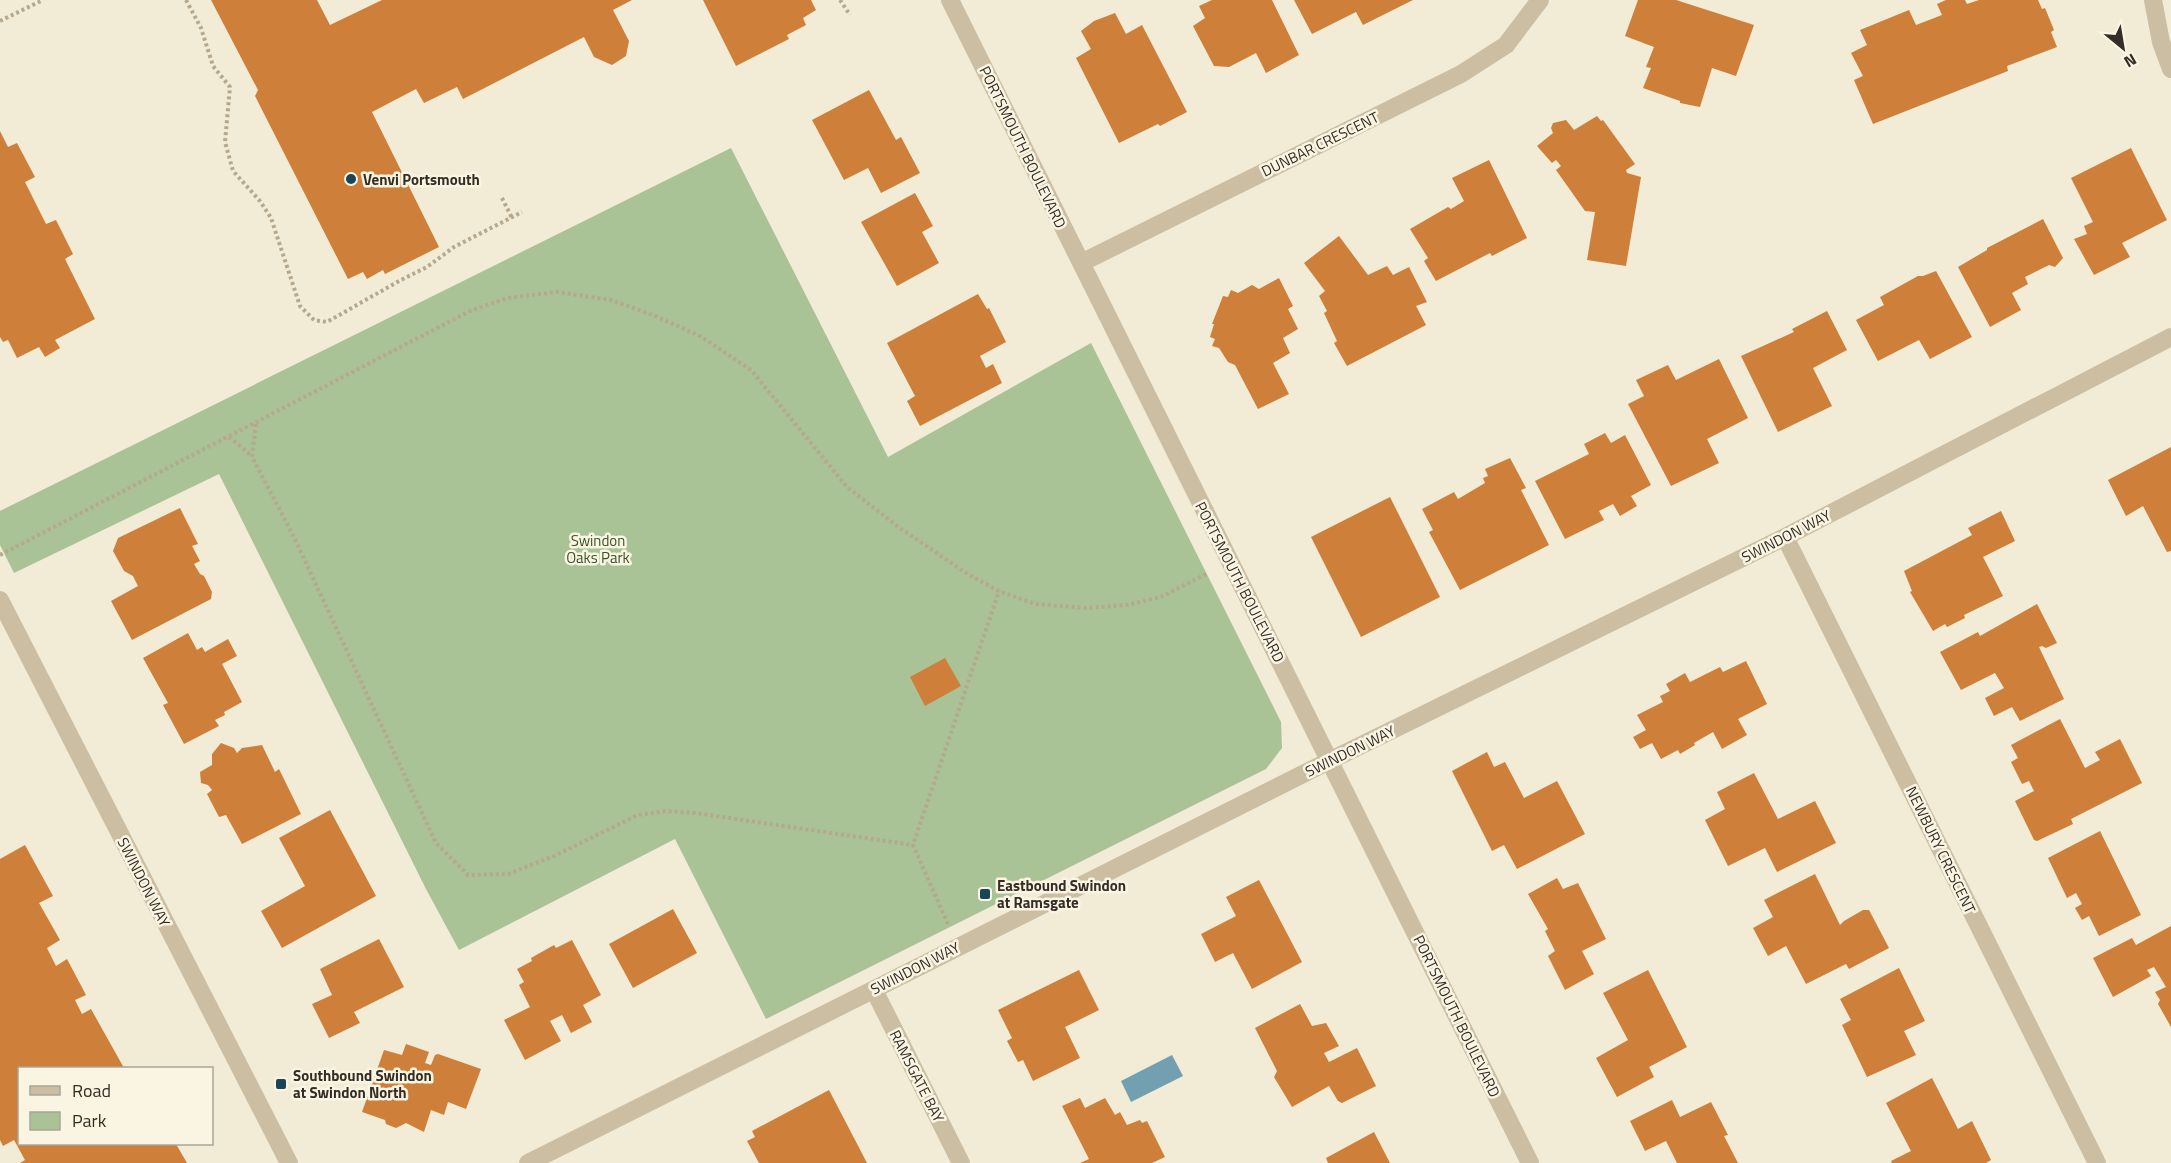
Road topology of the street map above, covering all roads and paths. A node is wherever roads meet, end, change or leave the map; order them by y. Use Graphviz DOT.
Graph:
graph roads {
  1 [pos="43,0"];
  2 [pos="186,0"];
  3 [pos="840,0"];
  4 [pos="950,0"];
  5 [pos="1540,0"];
  6 [pos="2153,0"];
  7 [pos="850,15"];
  8 [pos="0,21"];
  9 [pos="2171,69"];
  10 [pos="502,198"];
  11 [pos="522,212"];
  12 [pos="512,218"];
  13 [pos="1081,263"];
  14 [pos="2171,336"];
  15 [pos="256,424"];
  16 [pos="229,437"];
  17 [pos="252,457"];
  18 [pos="1785,537"];
  19 [pos="0,555"];
  20 [pos="1230,562"];
  21 [pos="999,591"];
  22 [pos="0,600"];
  23 [pos="1329,761"];
  24 [pos="913,845"];
  25 [pos="959,946"];
  26 [pos="873,990"];
  27 [pos="289,1163"];
  28 [pos="528,1163"];
  29 [pos="961,1163"];
  30 [pos="1530,1163"];
  31 [pos="2097,1163"];
  1 -- 8 [label="path"];
  2 -- 12 [label="path"];
  3 -- 7 [label="path"];
  4 -- 13 [label="street, PORTSMOUTH BOULEVARD"];
  5 -- 13 [label="street, DUNBAR CRESCENT"];
  6 -- 9 [label="street"];
  10 -- 12 [label="path"];
  11 -- 12 [label="path"];
  13 -- 20 [label="street, PORTSMOUTH BOULEVARD"];
  14 -- 18 [label="street, SWINDON WAY"];
  15 -- 16 [label="path"];
  15 -- 17 [label="path"];
  15 -- 21 [label="path"];
  16 -- 17 [label="path"];
  16 -- 19 [label="path"];
  17 -- 24 [label="path"];
  18 -- 23 [label="street, SWINDON WAY"];
  18 -- 31 [label="street, NEWBURY CRESCENT"];
  20 -- 21 [label="path"];
  20 -- 23 [label="street, PORTSMOUTH BOULEVARD"];
  21 -- 24 [label="path"];
  22 -- 27 [label="street, SWINDON WAY"];
  23 -- 25 [label="street, SWINDON WAY"];
  23 -- 30 [label="street, PORTSMOUTH BOULEVARD"];
  24 -- 25 [label="path"];
  25 -- 26 [label="street, SWINDON WAY"];
  26 -- 28 [label="street, SWINDON WAY"];
  26 -- 29 [label="street, RAMSGATE BAY"];
}
